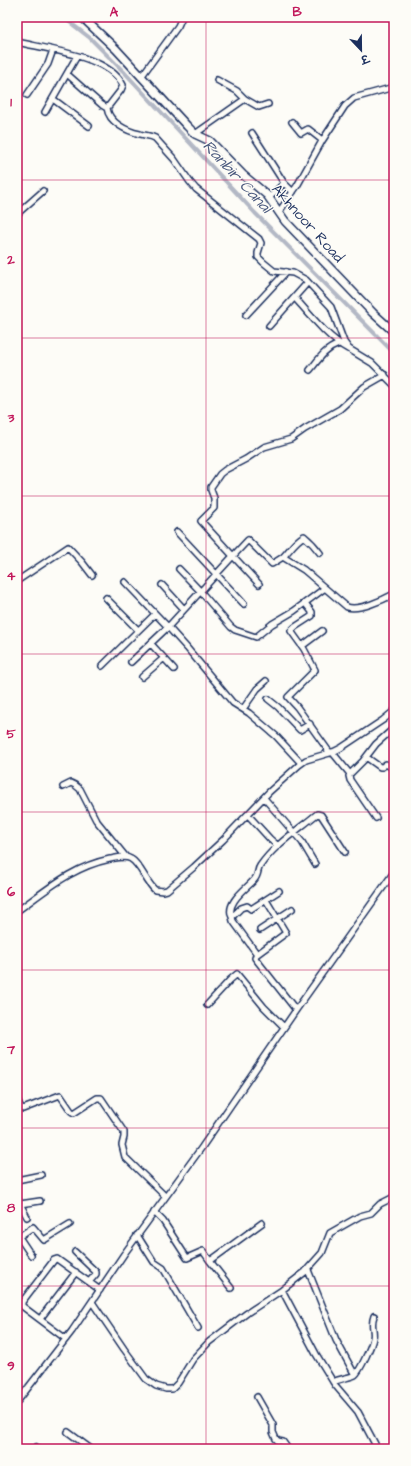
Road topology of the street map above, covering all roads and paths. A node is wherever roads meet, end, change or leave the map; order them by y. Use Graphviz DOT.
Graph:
graph roads {
  1 [pos="82,17"];
  2 [pos="182,18"];
  3 [pos="17,43"];
  4 [pos="53,50"];
  5 [pos="77,56"];
  6 [pos="67,74"];
  7 [pos="141,77"];
  8 [pos="216,80"];
  9 [pos="394,87"];
  10 [pos="27,95"];
  11 [pos="53,99"];
  12 [pos="245,99"];
  13 [pos="268,104"];
  14 [pos="107,108"];
  15 [pos="45,112"];
  16 [pos="292,122"];
  17 [pos="89,126"];
  18 [pos="252,133"];
  19 [pos="195,134"];
  20 [pos="321,139"];
  21 [pos="288,187"];
  22 [pos="43,192"];
  23 [pos="272,202"];
  24 [pos="279,212"];
  25 [pos="17,214"];
  26 [pos="286,272"];
  27 [pos="308,282"];
  28 [pos="295,298"];
  29 [pos="246,315"];
  30 [pos="269,326"];
  31 [pos="394,332"];
  32 [pos="339,344"];
  33 [pos="349,349"];
  34 [pos="310,370"];
  35 [pos="385,375"];
  36 [pos="394,385"];
  37 [pos="177,532"];
  38 [pos="320,553"];
  39 [pos="233,556"];
  40 [pos="283,557"];
  41 [pos="178,569"];
  42 [pos="216,574"];
  43 [pos="92,575"];
  44 [pos="17,580"];
  45 [pos="125,582"];
  46 [pos="259,584"];
  47 [pos="162,585"];
  48 [pos="325,588"];
  49 [pos="201,592"];
  50 [pos="394,594"];
  51 [pos="106,598"];
  52 [pos="305,603"];
  53 [pos="244,604"];
  54 [pos="184,609"];
  55 [pos="155,614"];
  56 [pos="168,627"];
  57 [pos="138,630"];
  58 [pos="322,631"];
  59 [pos="151,644"];
  60 [pos="302,646"];
  61 [pos="164,658"];
  62 [pos="131,662"];
  63 [pos="102,666"];
  64 [pos="174,669"];
  65 [pos="142,677"];
  66 [pos="266,681"];
  67 [pos="268,699"];
  68 [pos="243,709"];
  69 [pos="393,715"];
  70 [pos="310,724"];
  71 [pos="394,728"];
  72 [pos="331,752"];
  73 [pos="366,757"];
  74 [pos="301,763"];
  75 [pos="393,768"];
  76 [pos="350,774"];
  77 [pos="63,787"];
  78 [pos="264,798"];
  79 [pos="248,814"];
  80 [pos="376,818"];
  81 [pos="294,833"];
  82 [pos="278,846"];
  83 [pos="345,852"];
  84 [pos="126,857"];
  85 [pos="315,864"];
  86 [pos="393,876"];
  87 [pos="279,891"];
  88 [pos="266,900"];
  89 [pos="292,909"];
  90 [pos="17,910"];
  91 [pos="232,917"];
  92 [pos="278,918"];
  93 [pos="260,930"];
  94 [pos="257,954"];
  95 [pos="207,1005"];
  96 [pos="296,1010"];
  97 [pos="284,1027"];
  98 [pos="17,1099"];
  99 [pos="41,1175"];
  100 [pos="17,1180"];
  101 [pos="166,1196"];
  102 [pos="394,1197"];
  103 [pos="17,1198"];
  104 [pos="40,1201"];
  105 [pos="20,1204"];
  106 [pos="154,1212"];
  107 [pos="27,1217"];
  108 [pos="262,1223"];
  109 [pos="70,1224"];
  110 [pos="137,1235"];
  111 [pos="18,1237"];
  112 [pos="75,1252"];
  113 [pos="30,1255"];
  114 [pos="210,1261"];
  115 [pos="308,1270"];
  116 [pos="76,1272"];
  117 [pos="89,1282"];
  118 [pos="231,1288"];
  119 [pos="100,1290"];
  120 [pos="282,1290"];
  121 [pos="92,1302"];
  122 [pos="374,1316"];
  123 [pos="40,1319"];
  124 [pos="198,1328"];
  125 [pos="66,1339"];
  126 [pos="355,1375"];
  127 [pos="334,1384"];
  128 [pos="257,1397"];
  129 [pos="17,1402"];
  130 [pos="68,1432"];
  131 [pos="91,1449"];
  132 [pos="288,1449"];
  133 [pos="370,1449"];
  1 -- 7 [label="highway, Akhnoor Road"];
  2 -- 7 [label="street"];
  3 -- 4 [label="street"];
  4 -- 5 [label="street"];
  4 -- 10 [label="street"];
  5 -- 6 [label="street"];
  5 -- 14 [label="street"];
  6 -- 11 [label="street"];
  6 -- 14 [label="street"];
  7 -- 19 [label="highway, Akhnoor Road"];
  8 -- 12 [label="street"];
  9 -- 20 [label="street"];
  11 -- 15 [label="street"];
  11 -- 17 [label="street"];
  12 -- 13 [label="street"];
  12 -- 19 [label="street"];
  14 -- 26 [label="street"];
  16 -- 20 [label="street"];
  18 -- 21 [label="street"];
  19 -- 23 [label="highway, Akhnoor Road"];
  20 -- 21 [label="street"];
  21 -- 23 [label="street"];
  21 -- 24 [label="street"];
  22 -- 25 [label="street"];
  23 -- 24 [label="highway, Akhnoor Road"];
  24 -- 31 [label="highway, Akhnoor Road"];
  26 -- 27 [label="street"];
  26 -- 29 [label="street"];
  27 -- 28 [label="street"];
  27 -- 33 [label="street"];
  28 -- 30 [label="street"];
  28 -- 32 [label="street"];
  32 -- 33 [label="street"];
  32 -- 34 [label="street"];
  33 -- 35 [label="street"];
  35 -- 36 [label="street"];
  35 -- 39 [label="street"];
  37 -- 42 [label="street"];
  38 -- 40 [label="street"];
  39 -- 40 [label="street"];
  39 -- 42 [label="street"];
  39 -- 46 [label="street"];
  40 -- 48 [label="street"];
  41 -- 49 [label="street"];
  42 -- 49 [label="street"];
  42 -- 53 [label="street"];
  43 -- 44 [label="street"];
  45 -- 55 [label="street"];
  47 -- 54 [label="street"];
  48 -- 50 [label="street"];
  48 -- 52 [label="street"];
  49 -- 52 [label="street"];
  49 -- 54 [label="street"];
  51 -- 57 [label="street"];
  52 -- 60 [label="street"];
  54 -- 56 [label="street"];
  55 -- 56 [label="street"];
  55 -- 57 [label="street"];
  56 -- 59 [label="street"];
  56 -- 68 [label="street"];
  57 -- 63 [label="street"];
  58 -- 60 [label="street"];
  59 -- 61 [label="street"];
  59 -- 62 [label="street"];
  60 -- 70 [label="street"];
  61 -- 64 [label="street"];
  61 -- 65 [label="street"];
  66 -- 68 [label="street"];
  67 -- 70 [label="street"];
  68 -- 74 [label="street"];
  69 -- 72 [label="street"];
  70 -- 72 [label="street"];
  71 -- 73 [label="street"];
  72 -- 74 [label="street"];
  72 -- 76 [label="street"];
  73 -- 75 [label="street"];
  73 -- 76 [label="street"];
  74 -- 78 [label="street"];
  76 -- 80 [label="street"];
  77 -- 84 [label="street"];
  78 -- 79 [label="street"];
  78 -- 81 [label="street"];
  79 -- 82 [label="street"];
  79 -- 84 [label="street"];
  81 -- 82 [label="street"];
  81 -- 83 [label="street"];
  81 -- 85 [label="street"];
  82 -- 91 [label="street"];
  84 -- 90 [label="street"];
  86 -- 96 [label="street"];
  87 -- 88 [label="street"];
  88 -- 91 [label="street"];
  88 -- 92 [label="street"];
  89 -- 92 [label="street"];
  91 -- 94 [label="street"];
  92 -- 93 [label="street"];
  92 -- 94 [label="street"];
  94 -- 96 [label="street"];
  95 -- 97 [label="street"];
  96 -- 97 [label="street"];
  97 -- 101 [label="street"];
  98 -- 101 [label="street"];
  99 -- 100 [label="street"];
  101 -- 106 [label="street"];
  102 -- 115 [label="street"];
  103 -- 105 [label="street"];
  104 -- 105 [label="street"];
  105 -- 107 [label="street"];
  106 -- 110 [label="street"];
  106 -- 114 [label="street"];
  108 -- 114 [label="street"];
  109 -- 111 [label="street"];
  110 -- 119 [label="street"];
  110 -- 124 [label="street"];
  111 -- 113 [label="street"];
  112 -- 117 [label="street"];
  114 -- 118 [label="street"];
  115 -- 120 [label="street"];
  115 -- 126 [label="street"];
  116 -- 117 [label="street"];
  116 -- 123 [label="street"];
  116 -- 123 [label="street"];
  117 -- 119 [label="street"];
  119 -- 121 [label="street"];
  120 -- 121 [label="street"];
  120 -- 127 [label="street"];
  121 -- 125 [label="street"];
  122 -- 126 [label="street"];
  123 -- 125 [label="street"];
  125 -- 129 [label="street"];
  126 -- 127 [label="street"];
  127 -- 133 [label="street"];
  128 -- 132 [label="street"];
  130 -- 131 [label="street"];
}
